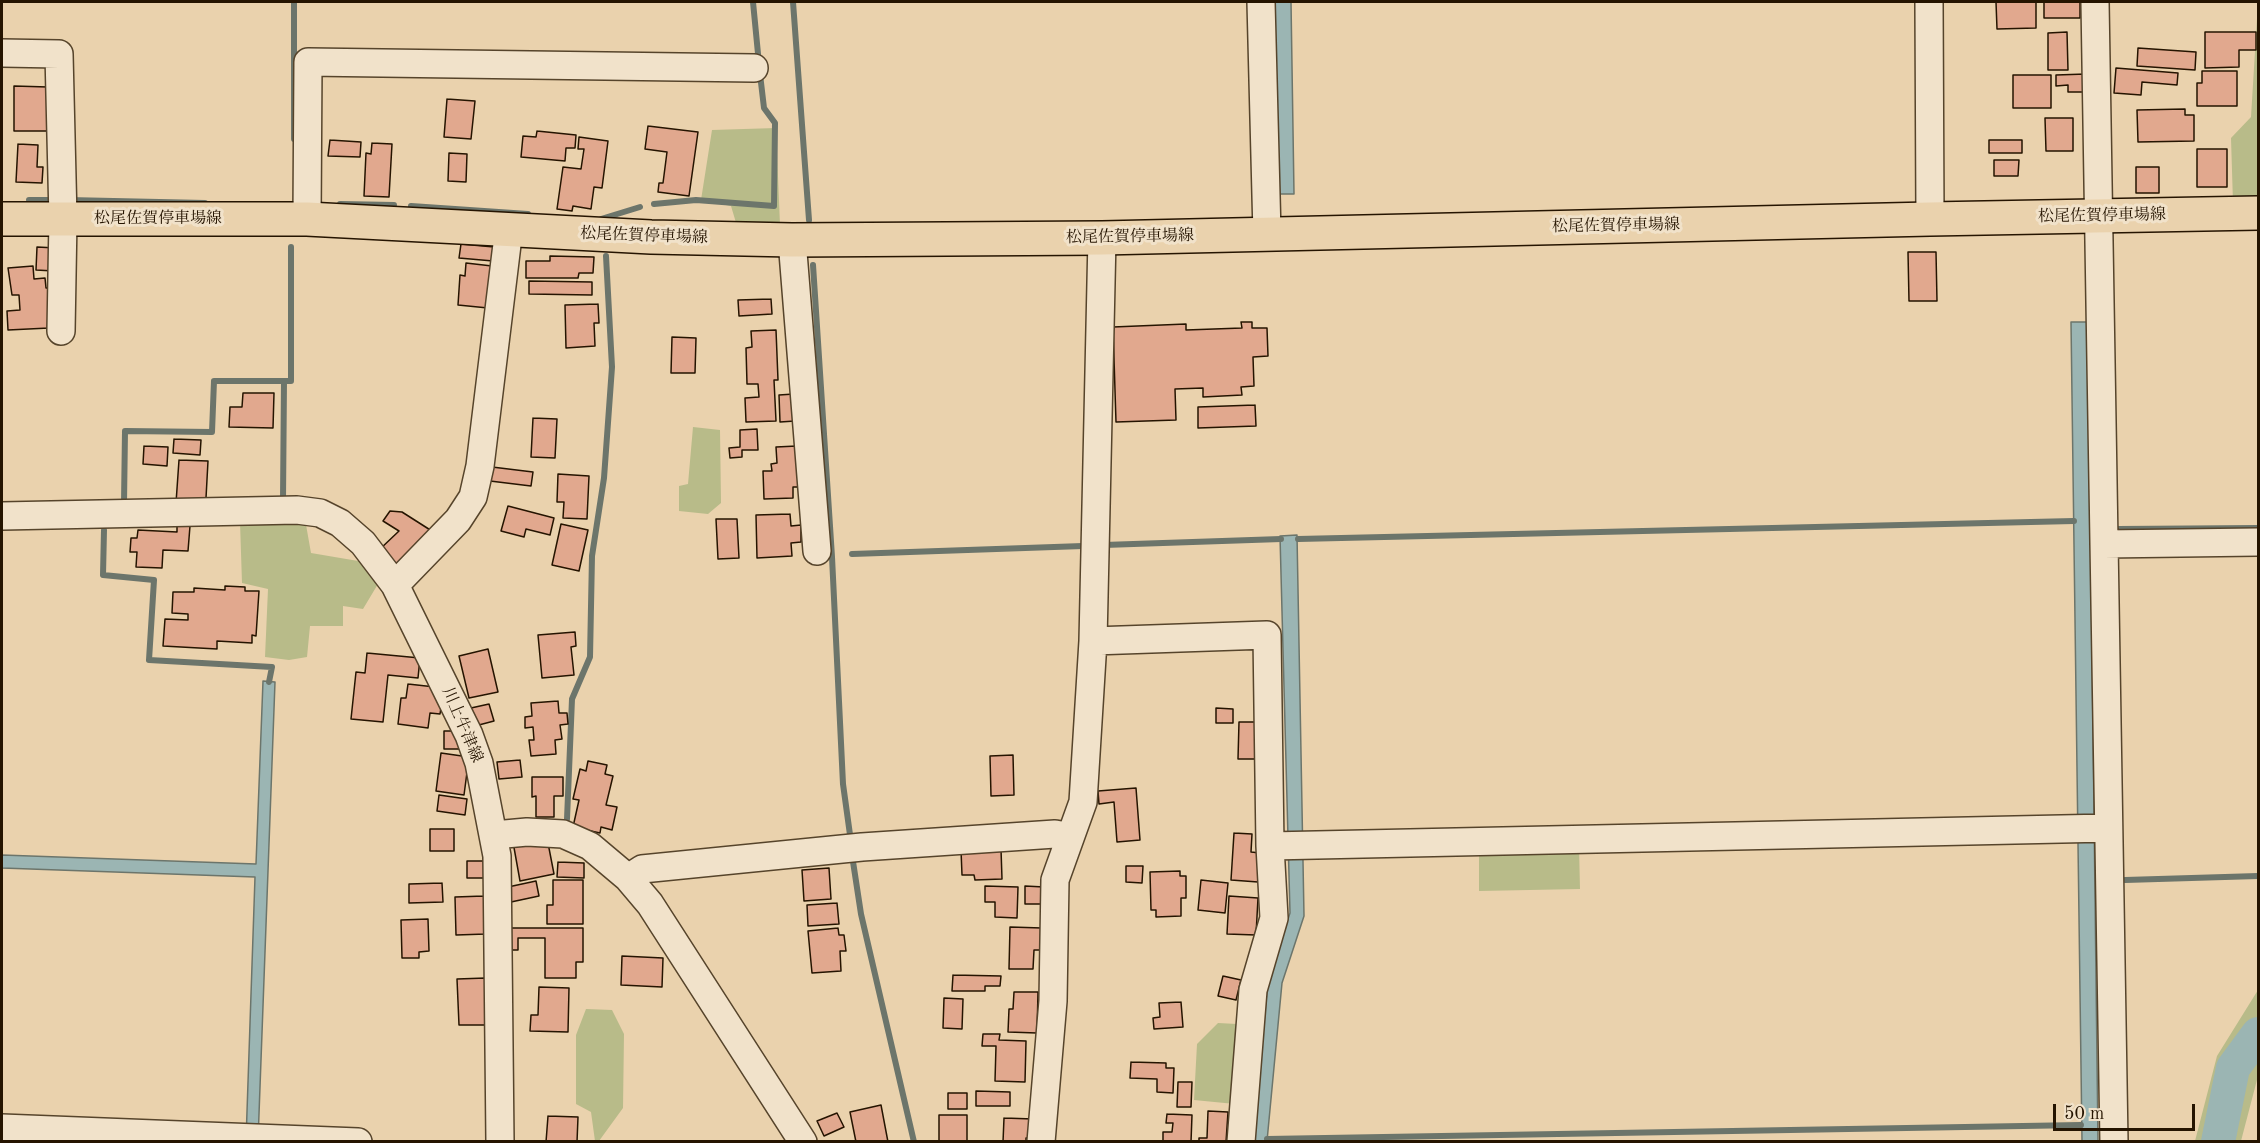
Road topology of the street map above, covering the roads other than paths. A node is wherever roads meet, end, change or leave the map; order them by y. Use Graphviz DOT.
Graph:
graph roads {
  1 [pos="1262,2"];
  2 [pos="1929,2"];
  3 [pos="2095,2"];
  4 [pos="2,53"];
  5 [pos="754,68"];
  6 [pos="2259,213"];
  7 [pos="2099,216"];
  8 [pos="2,219"];
  9 [pos="63,219"];
  10 [pos="307,219"];
  11 [pos="1930,219"];
  12 [pos="509,228"];
  13 [pos="1267,234"];
  14 [pos="1102,238"];
  15 [pos="792,240"];
  16 [pos="61,332"];
  17 [pos="2,516"];
  18 [pos="2259,542"];
  19 [pos="2104,544"];
  20 [pos="817,551"];
  21 [pos="395,585"];
  22 [pos="1093,641"];
  23 [pos="2108,828"];
  24 [pos="494,835"];
  25 [pos="1070,837"];
  26 [pos="1287,846"];
  27 [pos="628,878"];
  28 [pos="2,1128"];
  29 [pos="358,1142"];
  30 [pos="500,1142"];
  31 [pos="803,1142"];
  32 [pos="1041,1142"];
  33 [pos="1241,1142"];
  34 [pos="2114,1142"];
  1 -- 13 [label="street"];
  2 -- 11 [label="street"];
  3 -- 7 [label="street"];
  4 -- 9 [label="street"];
  5 -- 10 [label="street"];
  6 -- 7 [label="main road, 松尾佐賀停車場線"];
  7 -- 11 [label="main road, 松尾佐賀停車場線"];
  7 -- 19 [label="street"];
  8 -- 9 [label="main road, 松尾佐賀停車場線"];
  9 -- 10 [label="main road, 松尾佐賀停車場線"];
  9 -- 16 [label="street"];
  10 -- 12 [label="main road, 松尾佐賀停車場線"];
  11 -- 13 [label="main road, 松尾佐賀停車場線"];
  12 -- 15 [label="main road, 松尾佐賀停車場線"];
  12 -- 21 [label="street"];
  13 -- 14 [label="main road, 松尾佐賀停車場線"];
  14 -- 15 [label="main road, 松尾佐賀停車場線"];
  14 -- 22 [label="street"];
  15 -- 20 [label="street"];
  17 -- 21 [label="street, 川上牛津線"];
  18 -- 19 [label="street"];
  19 -- 23 [label="street"];
  21 -- 24 [label="street, 川上牛津線"];
  22 -- 25 [label="street"];
  22 -- 26 [label="street"];
  23 -- 26 [label="street"];
  23 -- 34 [label="street"];
  24 -- 27 [label="street"];
  24 -- 30 [label="street, 川上牛津線"];
  25 -- 27 [label="street"];
  25 -- 32 [label="street"];
  26 -- 33 [label="street"];
  27 -- 31 [label="street"];
  28 -- 29 [label="street"];
}
